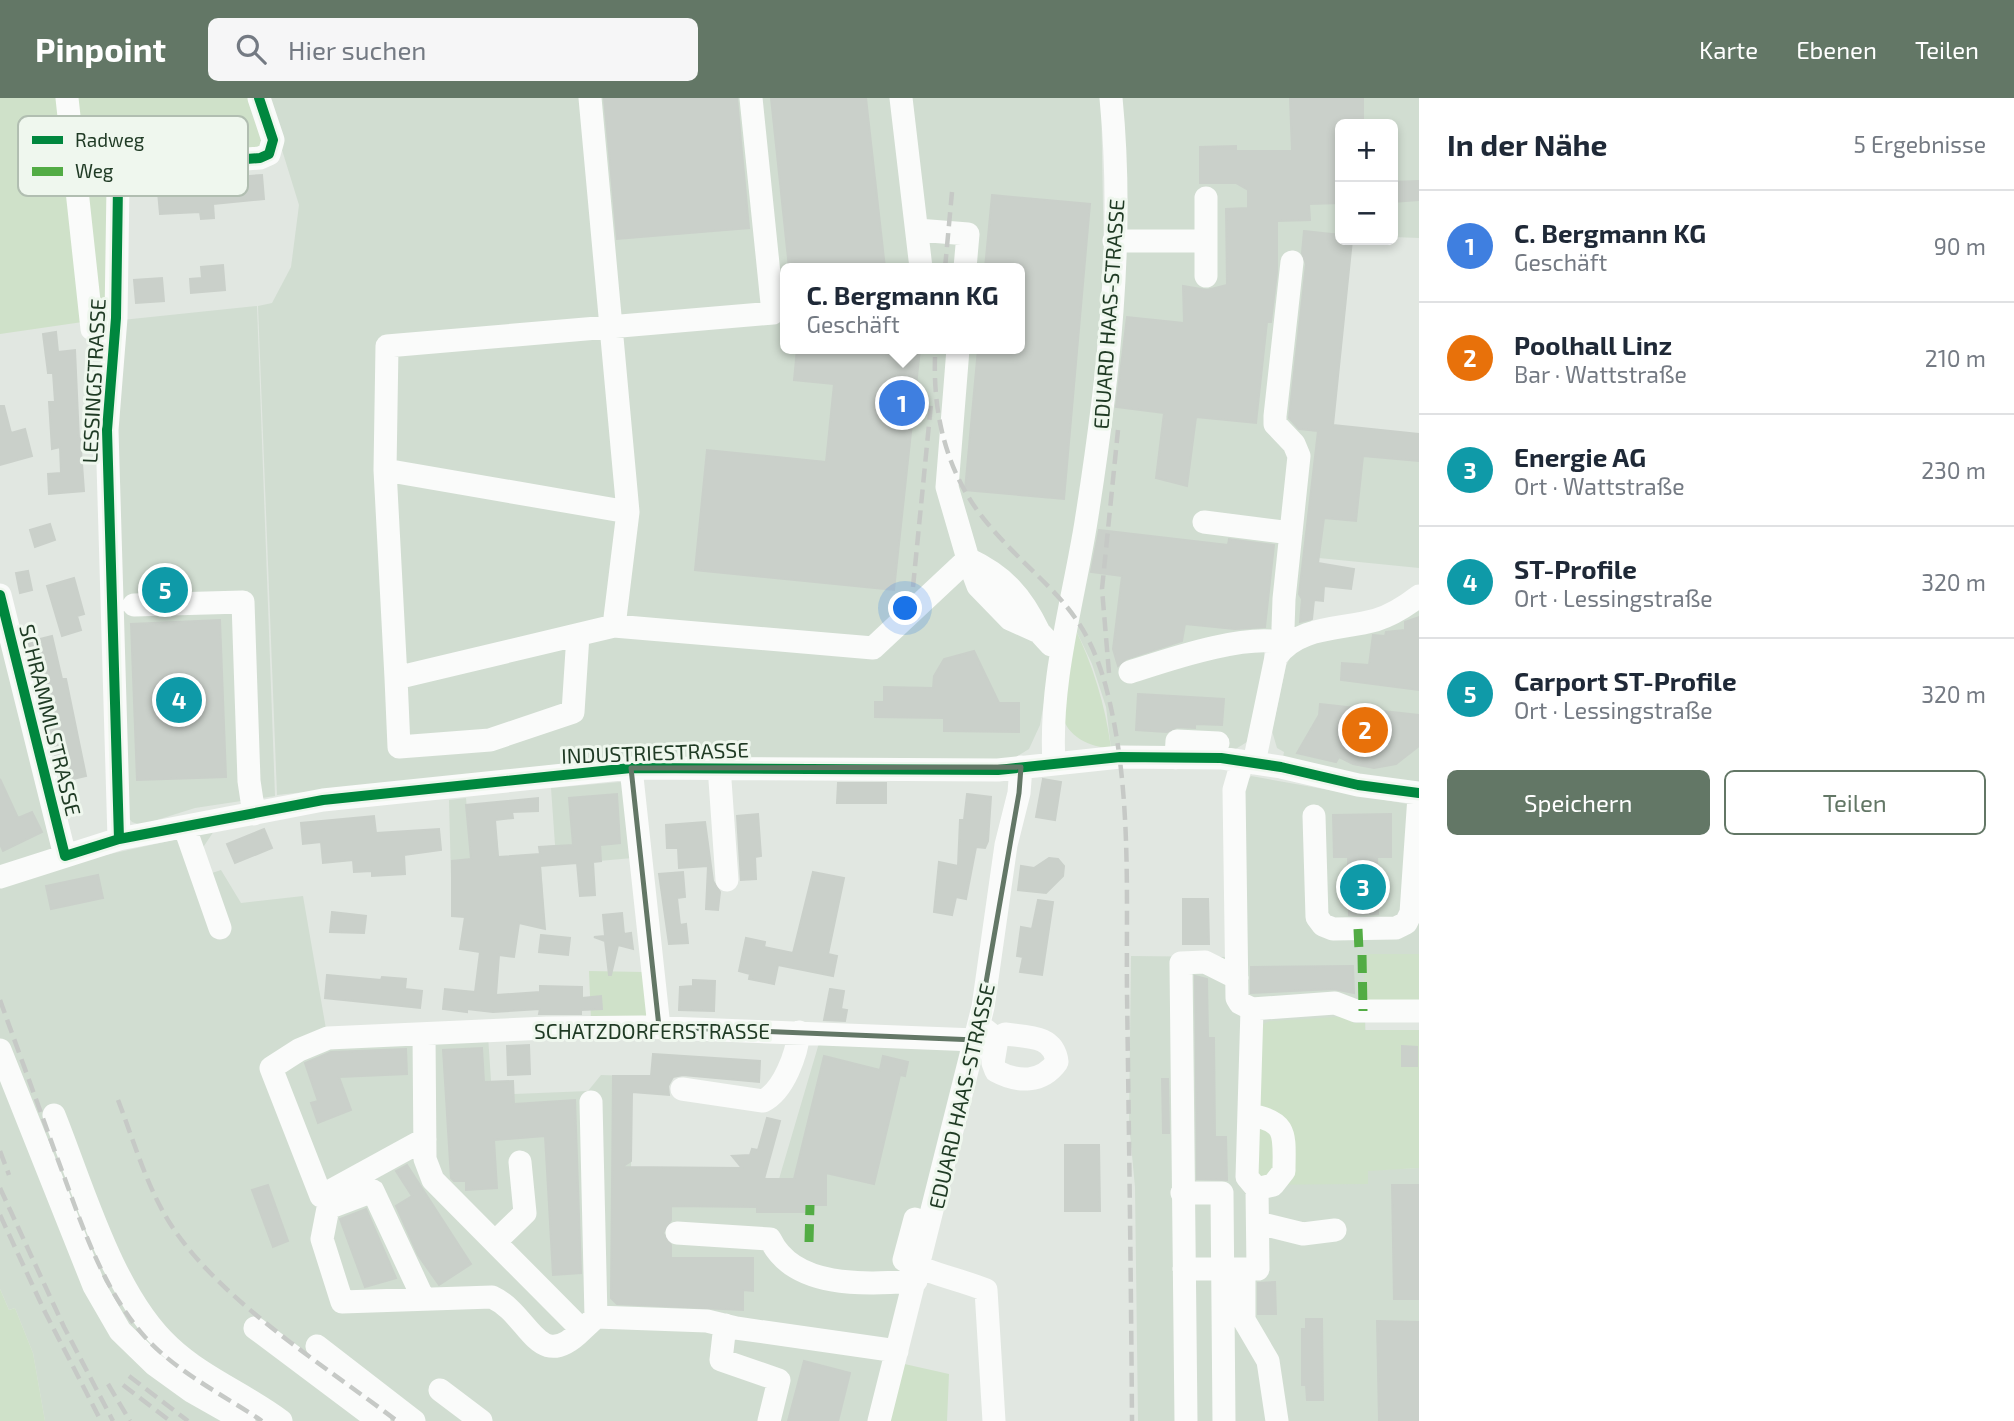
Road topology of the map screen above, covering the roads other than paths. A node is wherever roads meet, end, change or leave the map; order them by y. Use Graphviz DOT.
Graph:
graph roads {
  1 [pos="67,98"];
  2 [pos="259,98"];
  3 [pos="590,98"];
  4 [pos="751,98"];
  5 [pos="901,98"];
  6 [pos="1111,98"];
  7 [pos="69,116"];
  8 [pos="248,159"];
  9 [pos="78,196"];
  10 [pos="118,196"];
  11 [pos="1206,198"];
  12 [pos="917,230"];
  13 [pos="1114,241"];
  14 [pos="1206,241"];
  15 [pos="1292,262"];
  16 [pos="920,263"];
  17 [pos="965,263"];
  18 [pos="1206,276"];
  19 [pos="612,328"];
  20 [pos="114,337"];
  21 [pos="958,354"];
  22 [pos="385,470"];
  23 [pos="628,512"];
  24 [pos="1204,522"];
  25 [pos="1291,533"];
  26 [pos="968,559"];
  27 [pos="0,594"];
  28 [pos="1419,596"];
  29 [pos="134,606"];
  30 [pos="3,621"];
  31 [pos="614,626"];
  32 [pos="578,635"];
  33 [pos="1287,644"];
  34 [pos="1062,647"];
  35 [pos="1130,672"];
  36 [pos="396,678"];
  37 [pos="1218,743"];
  38 [pos="1176,758"];
  39 [pos="1248,762"];
  40 [pos="1054,764"];
  41 [pos="719,766"];
  42 [pos="1021,767"];
  43 [pos="631,768"];
  44 [pos="1419,794"];
  45 [pos="254,814"];
  46 [pos="1314,816"];
  47 [pos="185,828"];
  48 [pos="119,839"];
  49 [pos="65,856"];
  50 [pos="0,877"];
  51 [pos="727,880"];
  52 [pos="220,928"];
  53 [pos="1237,978"];
  54 [pos="1252,1009"];
  55 [pos="1419,1011"];
  56 [pos="659,1027"];
  57 [pos="799,1032"];
  58 [pos="424,1034"];
  59 [pos="984,1035"];
  60 [pos="0,1050"];
  61 [pos="682,1089"];
  62 [pos="591,1102"];
  63 [pos="54,1115"];
  64 [pos="1249,1115"];
  65 [pos="425,1139"];
  66 [pos="1284,1147"];
  67 [pos="1248,1148"];
  68 [pos="520,1162"];
  69 [pos="1258,1189"];
  70 [pos="1182,1193"];
  71 [pos="915,1219"];
  72 [pos="1258,1223"];
  73 [pos="1335,1230"];
  74 [pos="677,1233"];
  75 [pos="495,1242"];
  76 [pos="1184,1269"];
  77 [pos="1233,1269"];
  78 [pos="918,1275"];
  79 [pos="423,1298"];
  80 [pos="589,1323"];
  81 [pos="725,1325"];
  82 [pos="255,1328"];
  83 [pos="317,1346"];
  84 [pos="897,1351"];
  85 [pos="440,1390"];
  86 [pos="244,1421"];
  87 [pos="281,1421"];
  88 [pos="379,1421"];
  89 [pos="414,1421"];
  90 [pos="481,1421"];
  91 [pos="769,1421"];
  92 [pos="879,1421"];
  93 [pos="993,1421"];
  94 [pos="1186,1421"];
  95 [pos="1224,1421"];
  96 [pos="1277,1421"];
  1 -- 7 [label="street"];
  2 -- 8 [label="street, LESSINGSTRASSE"];
  3 -- 19 [label="street"];
  4 -- 19 [label="street"];
  5 -- 12 [label="street"];
  6 -- 13 [label="street, EDUARD HAAS-STRASSE"];
  9 -- 20 [label="street"];
  10 -- 20 [label="street, LESSINGSTRASSE"];
  11 -- 14 [label="street"];
  12 -- 16 [label="street"];
  12 -- 17 [label="street"];
  13 -- 14 [label="street"];
  13 -- 34 [label="street, EDUARD HAAS-STRASSE"];
  14 -- 18 [label="street"];
  15 -- 25 [label="street"];
  19 -- 22 [label="street"];
  19 -- 23 [label="street"];
  20 -- 48 [label="street, LESSINGSTRASSE"];
  21 -- 26 [label="street"];
  22 -- 23 [label="street"];
  22 -- 36 [label="street"];
  23 -- 31 [label="street"];
  24 -- 25 [label="street"];
  25 -- 33 [label="street"];
  26 -- 31 [label="street"];
  26 -- 34 [label="street"];
  27 -- 30 [label="street, SCHRAMMLSTRASSE"];
  28 -- 33 [label="street"];
  29 -- 45 [label="street"];
  30 -- 49 [label="street, SCHRAMMLSTRASSE"];
  31 -- 32 [label="street"];
  32 -- 36 [label="street"];
  32 -- 36 [label="street"];
  33 -- 35 [label="street"];
  33 -- 39 [label="street"];
  34 -- 40 [label="street, EDUARD HAAS-STRASSE"];
  37 -- 38 [label="street"];
  38 -- 39 [label="street, INDUSTRIESTRASSE"];
  38 -- 40 [label="street, INDUSTRIESTRASSE"];
  39 -- 44 [label="street, INDUSTRIESTRASSE"];
  39 -- 53 [label="street"];
  40 -- 42 [label="street, INDUSTRIESTRASSE"];
  41 -- 42 [label="street, INDUSTRIESTRASSE"];
  41 -- 43 [label="street, INDUSTRIESTRASSE"];
  41 -- 51 [label="street, INDUSTRIESTRASSE"];
  42 -- 59 [label="street, EDUARD HAAS-STRASSE"];
  43 -- 45 [label="street, INDUSTRIESTRASSE"];
  43 -- 56 [label="street, INDUSTRIESTRASSE"];
  44 -- 46 [label="street"];
  45 -- 47 [label="street, INDUSTRIESTRASSE"];
  47 -- 48 [label="street, INDUSTRIESTRASSE"];
  47 -- 52 [label="street"];
  48 -- 49 [label="street, INDUSTRIESTRASSE"];
  49 -- 50 [label="street, INDUSTRIESTRASSE"];
  53 -- 54 [label="street"];
  53 -- 70 [label="street"];
  54 -- 55 [label="street"];
  54 -- 64 [label="street"];
  56 -- 57 [label="street, SCHATZDORFERSTRASSE"];
  56 -- 58 [label="street, SCHATZDORFERSTRASSE"];
  57 -- 59 [label="street, SCHATZDORFERSTRASSE"];
  57 -- 61 [label="street"];
  58 -- 65 [label="street"];
  58 -- 65 [label="street, SCHATZDORFERSTRASSE"];
  59 -- 78 [label="street, EDUARD HAAS-STRASSE"];
  60 -- 86 [label="street"];
  62 -- 80 [label="street"];
  63 -- 87 [label="street"];
  64 -- 66 [label="street"];
  64 -- 67 [label="street"];
  65 -- 75 [label="street"];
  66 -- 67 [label="street"];
  66 -- 69 [label="street"];
  67 -- 69 [label="street"];
  68 -- 75 [label="street"];
  69 -- 72 [label="street"];
  70 -- 76 [label="street"];
  70 -- 77 [label="street"];
  71 -- 78 [label="street"];
  72 -- 73 [label="street"];
  72 -- 77 [label="street"];
  74 -- 78 [label="street"];
  75 -- 80 [label="street"];
  76 -- 77 [label="street"];
  76 -- 94 [label="street"];
  77 -- 95 [label="street"];
  77 -- 96 [label="street"];
  78 -- 84 [label="street, EDUARD HAAS-STRASSE"];
  78 -- 93 [label="street"];
  79 -- 79 [label="street"];
  79 -- 80 [label="street"];
  80 -- 81 [label="street"];
  81 -- 84 [label="street"];
  81 -- 91 [label="street"];
  82 -- 88 [label="street"];
  83 -- 89 [label="street"];
  84 -- 92 [label="street, EDUARD HAAS-STRASSE"];
  85 -- 90 [label="street"];
}
